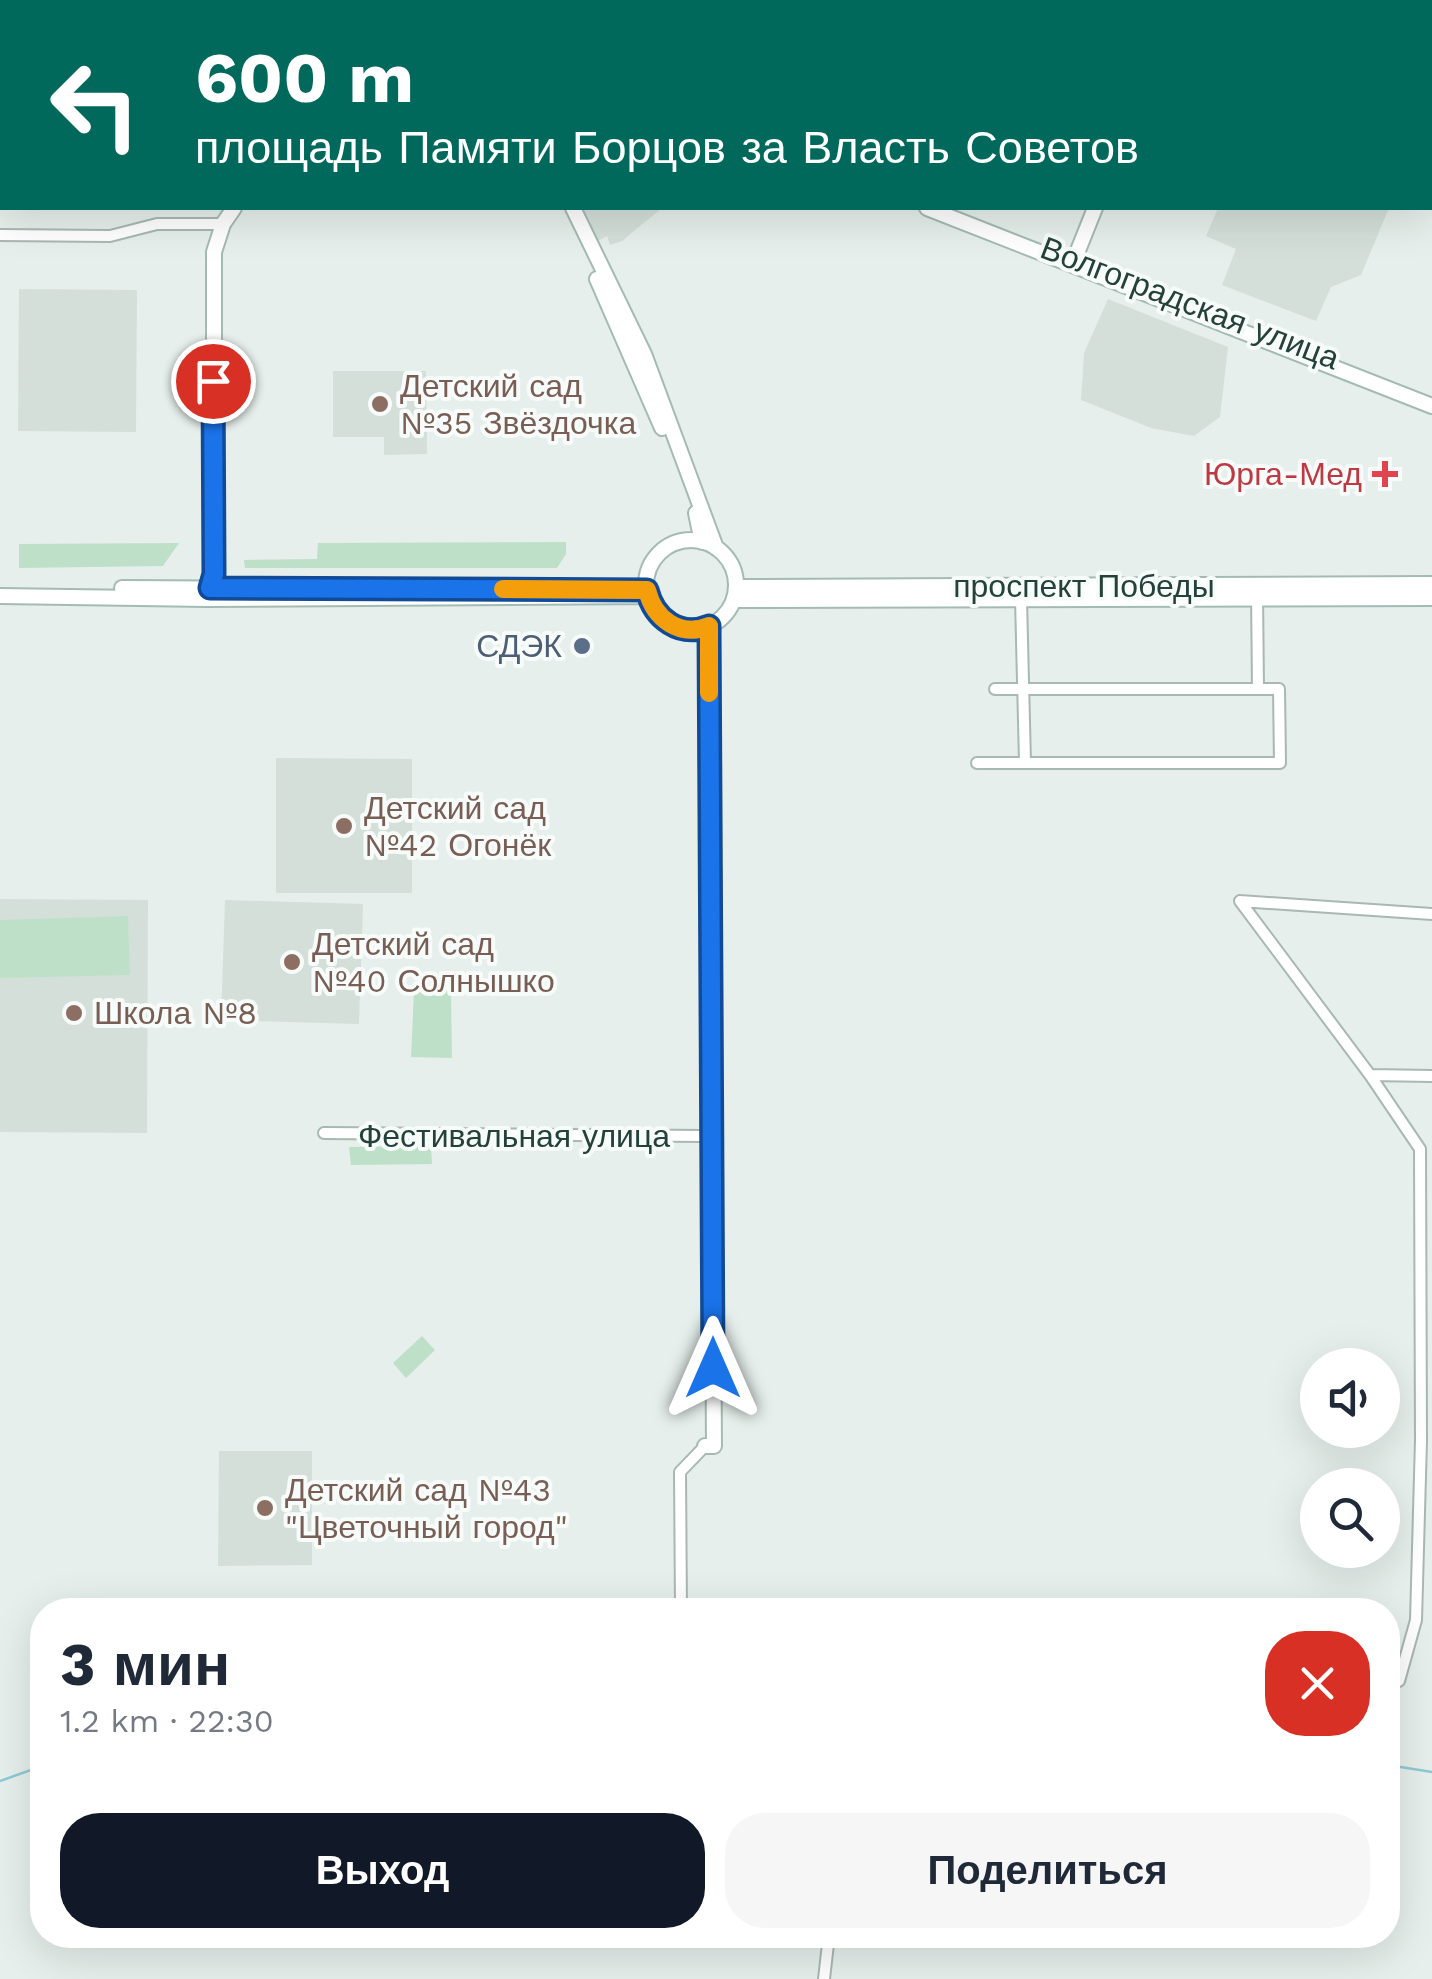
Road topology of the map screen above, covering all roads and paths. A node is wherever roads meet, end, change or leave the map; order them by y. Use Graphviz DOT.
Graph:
graph roads {
  1 [pos="233,210"];
  2 [pos="566,210"];
  3 [pos="574,210"];
  4 [pos="932,210"];
  5 [pos="953,210"];
  6 [pos="1094,210"];
  7 [pos="223,224"];
  8 [pos="0,234"];
  9 [pos="1071,256"];
  10 [pos="1432,398"];
  11 [pos="1432,406"];
  12 [pos="709,545"];
  13 [pos="1432,584"];
  14 [pos="0,588"];
  15 [pos="210,588"];
  16 [pos="1257,592"];
  17 [pos="648,593"];
  18 [pos="735,593"];
  19 [pos="0,596"];
  20 [pos="1432,598"];
  21 [pos="1021,599"];
  22 [pos="706,627"];
  23 [pos="995,689"];
  24 [pos="1024,689"];
  25 [pos="1258,690"];
  26 [pos="977,763"];
  27 [pos="1025,763"];
  28 [pos="1432,914"];
  29 [pos="1370,1075"];
  30 [pos="1432,1076"];
  31 [pos="324,1133"];
  32 [pos="704,1136"];
  33 [pos="1418,1209"];
  34 [pos="1432,1209"];
  35 [pos="1426,1316"];
  36 [pos="1427,1440"];
  37 [pos="705,1446"];
  38 [pos="681,1598"];
  39 [pos="1400,1674"];
  40 [pos="828,1948"];
  41 [pos="824,1979"];
  1 -- 7 [label="main road"];
  2 -- 12 [label="main road"];
  3 -- 12 [label="main road"];
  4 -- 11 [label="main road"];
  5 -- 9 [label="main road, Волгоградская улица"];
  6 -- 9 [label="main road"];
  7 -- 8 [label="street"];
  7 -- 15 [label="main road"];
  9 -- 10 [label="main road, Волгоградская улица"];
  12 -- 17 [label="main road"];
  12 -- 18 [label="main road"];
  13 -- 16 [label="main road, проспект Победы"];
  14 -- 15 [label="main road"];
  15 -- 17 [label="main road"];
  16 -- 18 [label="main road, проспект Победы"];
  16 -- 20 [label="main road"];
  16 -- 21 [label="main road"];
  16 -- 25 [label="street"];
  17 -- 19 [label="main road"];
  17 -- 22 [label="main road"];
  18 -- 21 [label="main road"];
  18 -- 22 [label="main road"];
  21 -- 24 [label="street"];
  22 -- 32 [label="main road"];
  22 -- 37 [label="main road"];
  23 -- 24 [label="street"];
  24 -- 25 [label="street"];
  24 -- 27 [label="street"];
  25 -- 27 [label="street"];
  26 -- 27 [label="street"];
  28 -- 29 [label="street"];
  29 -- 30 [label="street"];
  29 -- 33 [label="street"];
  31 -- 32 [label="street, Фестивальная улица"];
  32 -- 37 [label="main road"];
  33 -- 34 [label="street"];
  33 -- 35 [label="street"];
  35 -- 36 [label="street"];
  36 -- 39 [label="street"];
  37 -- 38 [label="street"];
  40 -- 41 [label="street"];
}
